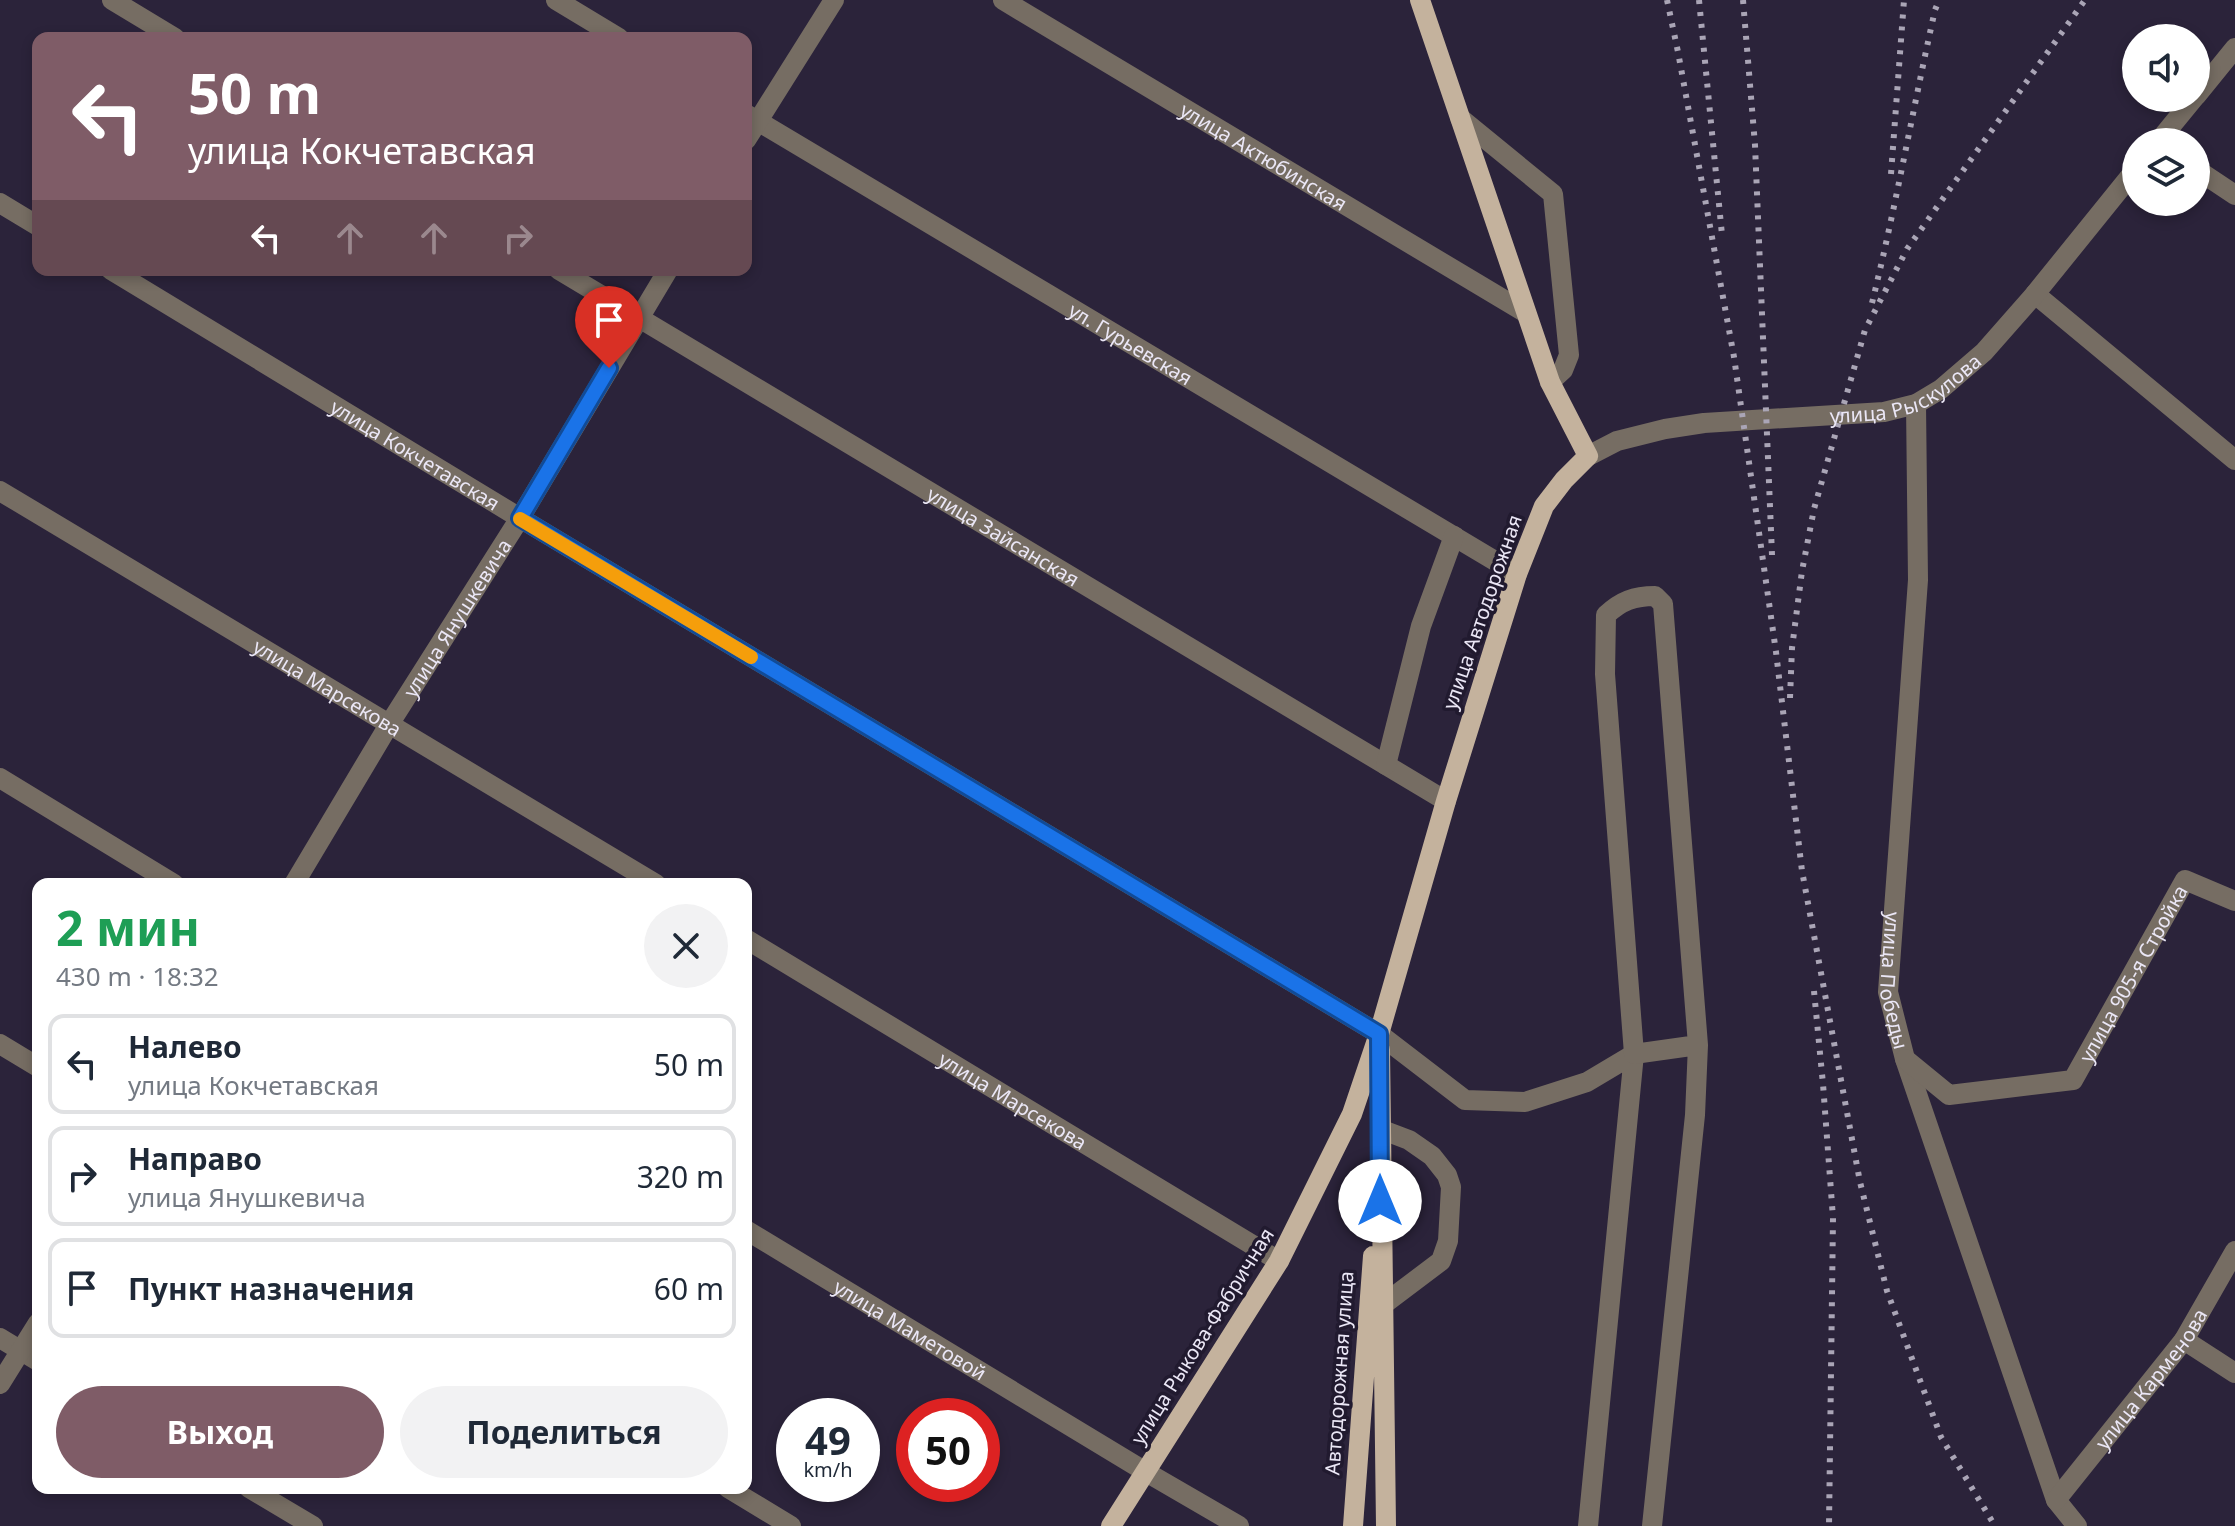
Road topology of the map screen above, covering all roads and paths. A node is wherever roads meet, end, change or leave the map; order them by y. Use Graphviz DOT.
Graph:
graph roads {
  1 [pos="556,0"];
  2 [pos="834,0"];
  3 [pos="1003,0"];
  4 [pos="1420,0"];
  5 [pos="115,1"];
  6 [pos="165,32"];
  7 [pos="609,32"];
  8 [pos="2235,48"];
  9 [pos="2210,79"];
  10 [pos="2183,112"];
  11 [pos="752,117"];
  12 [pos="1460,118"];
  13 [pos="2170,128"];
  14 [pos="2210,178"];
  15 [pos="2122,186"];
  16 [pos="2235,195"];
  17 [pos="0,203"];
  18 [pos="32,222"];
  19 [pos="121,276"];
  20 [pos="569,276"];
  21 [pos="664,276"];
  22 [pos="2035,294"];
  23 [pos="1526,313"];
  24 [pos="639,318"];
  25 [pos="1550,382"];
  26 [pos="1916,404"];
  27 [pos="1588,456"];
  28 [pos="2235,460"];
  29 [pos="0,491"];
  30 [pos="520,518"];
  31 [pos="1454,536"];
  32 [pos="1517,574"];
  33 [pos="390,723"];
  34 [pos="1386,765"];
  35 [pos="0,778"];
  36 [pos="1446,801"];
  37 [pos="164,878"];
  38 [pos="298,878"];
  39 [pos="646,878"];
  40 [pos="2235,901"];
  41 [pos="752,943"];
  42 [pos="1379,1034"];
  43 [pos="0,1044"];
  44 [pos="1698,1045"];
  45 [pos="1634,1054"];
  46 [pos="1905,1059"];
  47 [pos="32,1063"];
  48 [pos="1380,1129"];
  49 [pos="1380,1225"];
  50 [pos="752,1234"];
  51 [pos="2235,1251"];
  52 [pos="1279,1261"];
  53 [pos="1384,1304"];
  54 [pos="0,1338"];
  55 [pos="2184,1340"];
  56 [pos="30,1356"];
  57 [pos="2235,1373"];
  58 [pos="0,1384"];
  59 [pos="1146,1472"];
  60 [pos="259,1494"];
  61 [pos="738,1494"];
  62 [pos="2056,1500"];
  63 [pos="313,1526"];
  64 [pos="791,1526"];
  65 [pos="1111,1526"];
  66 [pos="1239,1526"];
  67 [pos="1353,1526"];
  68 [pos="1386,1526"];
  69 [pos="1588,1526"];
  70 [pos="1652,1526"];
  71 [pos="2077,1526"];
  1 -- 7 [label="street"];
  2 -- 11 [label="street"];
  3 -- 23 [label="street, улица Актюбинская"];
  4 -- 12 [label="main road"];
  5 -- 6 [label="street"];
  8 -- 9 [label="street"];
  10 -- 13 [label="street"];
  11 -- 31 [label="street, ул. Гурьевская"];
  12 -- 23 [label="main road"];
  12 -- 25 [label="street"];
  14 -- 16 [label="street"];
  15 -- 22 [label="street, улица Рыскулова"];
  17 -- 18 [label="street"];
  19 -- 30 [label="street, улица Кокчетавская"];
  20 -- 24 [label="street, улица Зайсанская"];
  21 -- 24 [label="street, улица Янушкевича"];
  22 -- 26 [label="street, улица Рыскулова"];
  22 -- 28 [label="street"];
  23 -- 25 [label="main road"];
  24 -- 30 [label="street, улица Янушкевича"];
  24 -- 34 [label="street, улица Зайсанская"];
  25 -- 27 [label="main road"];
  26 -- 27 [label="street, улица Рыскулова"];
  26 -- 46 [label="street, улица Победы"];
  27 -- 32 [label="main road, улица Автодорожная"];
  29 -- 33 [label="street, улица Марсекова"];
  30 -- 33 [label="street, улица Янушкевича"];
  30 -- 42 [label="street, улица Кокчетавская"];
  31 -- 32 [label="street, ул. Гурьевская"];
  31 -- 34 [label="street"];
  32 -- 36 [label="main road, улица Автодорожная"];
  33 -- 38 [label="street, улица Янушкевича"];
  33 -- 39 [label="street, улица Марсекова"];
  34 -- 36 [label="street, улица Зайсанская"];
  35 -- 37 [label="street"];
  36 -- 42 [label="main road, улица Автодорожная"];
  40 -- 46 [label="street, улица 905-я Стройка"];
  41 -- 52 [label="street, улица Марсекова"];
  42 -- 45 [label="street, улица Кокчетавская"];
  42 -- 48 [label="main road, Автодорожная улица"];
  42 -- 52 [label="main road, улица Рыкова-Фабричная"];
  43 -- 47 [label="street"];
  44 -- 45 [label="street"];
  44 -- 45 [label="street"];
  44 -- 70 [label="street"];
  45 -- 69 [label="street"];
  46 -- 62 [label="street, улица Победы"];
  48 -- 49 [label="main road, Автодорожная улица"];
  48 -- 53 [label="street"];
  49 -- 53 [label="main road, Автодорожная улица"];
  49 -- 67 [label="main road, Автодорожная улица"];
  50 -- 59 [label="street, улица Маметовой"];
  51 -- 55 [label="street, улица Карменова"];
  52 -- 59 [label="main road, улица Рыкова-Фабричная"];
  53 -- 68 [label="main road, Автодорожная улица"];
  54 -- 56 [label="street"];
  55 -- 57 [label="street"];
  55 -- 62 [label="street, улица Карменова"];
  56 -- 58 [label="street"];
  59 -- 65 [label="main road, улица Рыкова-Фабричная"];
  59 -- 66 [label="street, улица Маметовой"];
  60 -- 63 [label="street"];
  61 -- 64 [label="street"];
  62 -- 71 [label="street, улица Победы"];
}
